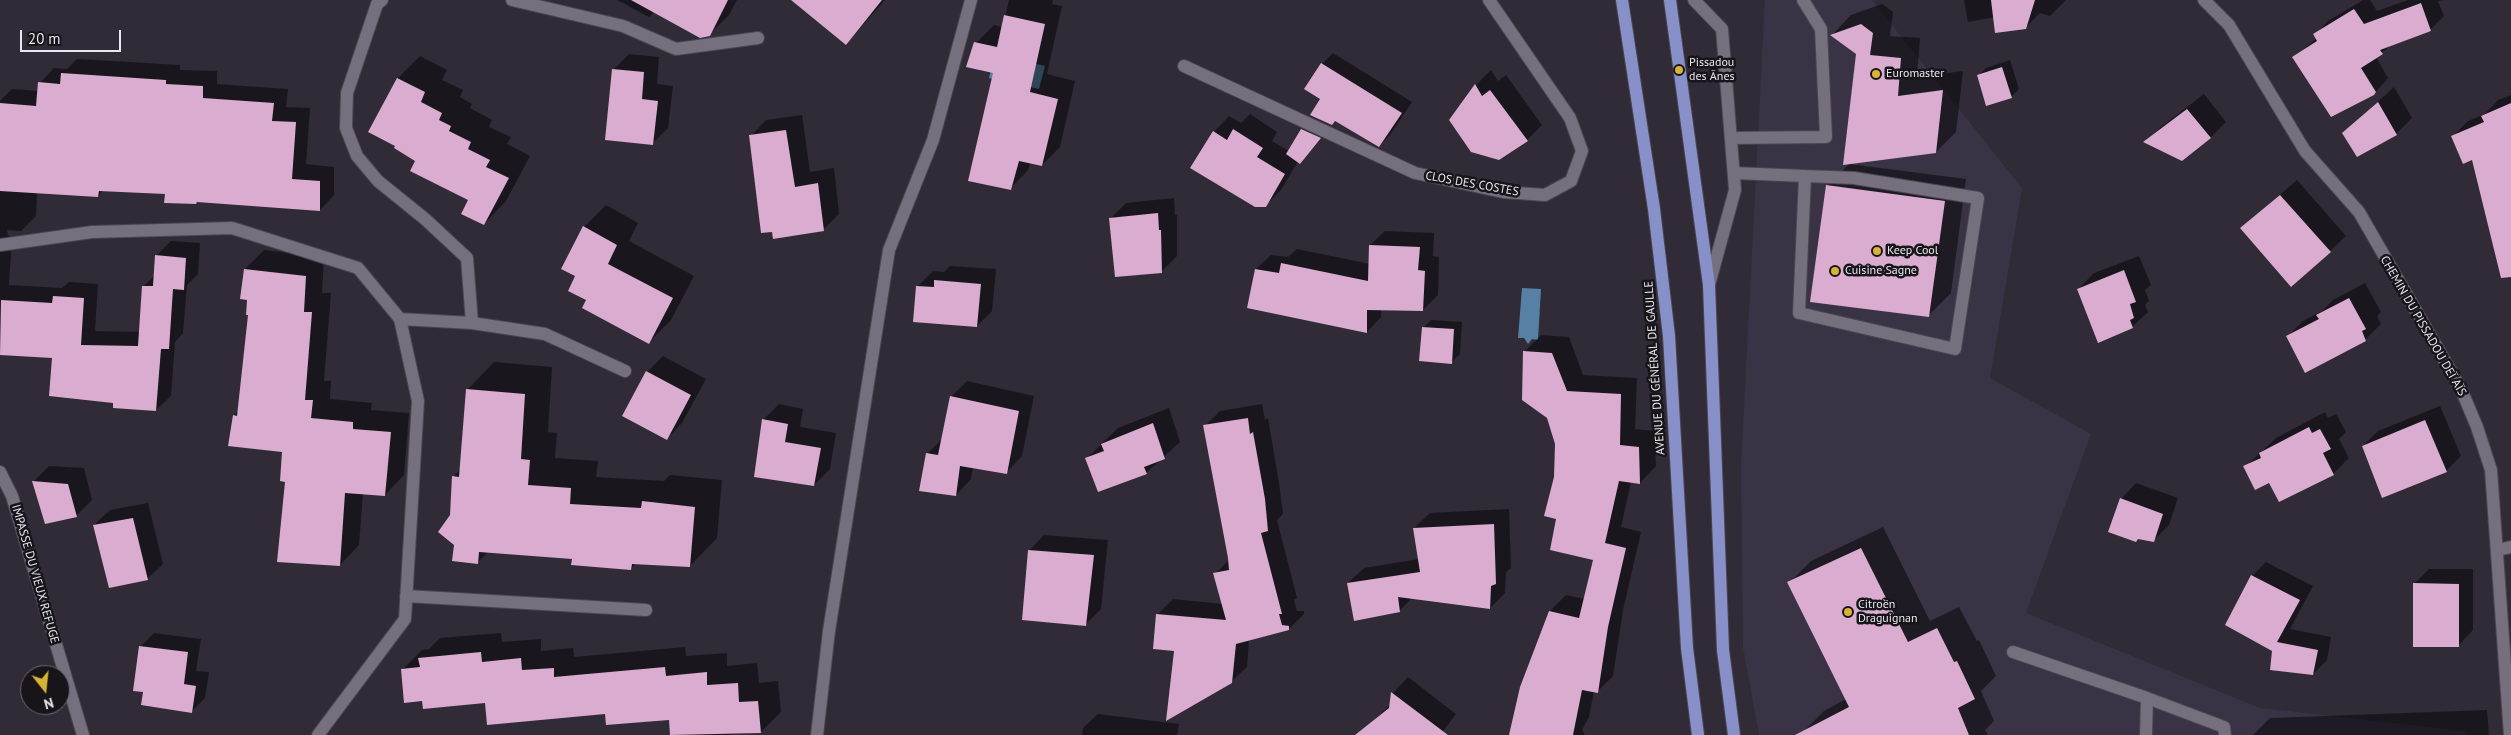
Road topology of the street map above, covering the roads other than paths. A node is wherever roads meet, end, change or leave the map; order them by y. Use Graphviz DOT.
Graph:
graph roads {
  1 [pos="382,0"];
  2 [pos="512,0"];
  3 [pos="971,0"];
  4 [pos="1490,0"];
  5 [pos="1622,0"];
  6 [pos="1670,0"];
  7 [pos="1694,0"];
  8 [pos="1803,0"];
  9 [pos="2204,0"];
  10 [pos="758,38"];
  11 [pos="1184,66"];
  12 [pos="1731,138"];
  13 [pos="1734,173"];
  14 [pos="1805,176"];
  15 [pos="0,245"];
  16 [pos="1709,285"];
  17 [pos="400,319"];
  18 [pos="472,323"];
  19 [pos="626,371"];
  20 [pos="0,472"];
  21 [pos="2511,547"];
  22 [pos="2497,550"];
  23 [pos="406,596"];
  24 [pos="646,610"];
  25 [pos="2013,652"];
  26 [pos="2147,698"];
  27 [pos="83,735"];
  28 [pos="318,735"];
  29 [pos="817,735"];
  30 [pos="1698,735"];
  31 [pos="1734,735"];
  32 [pos="2146,735"];
  33 [pos="2225,735"];
  34 [pos="2510,735"];
  1 -- 18 [label="street"];
  2 -- 10 [label="street"];
  3 -- 29 [label="street"];
  4 -- 11 [label="street, CLOS DES COSTES"];
  5 -- 30 [label="main road, AVENUE DU GÉNÉRAL DE GAULLE"];
  6 -- 16 [label="main road"];
  7 -- 12 [label="street"];
  8 -- 12 [label="street"];
  9 -- 22 [label="street, CHEMIN DU PISSADOU DEÏ AÏS"];
  12 -- 13 [label="street"];
  13 -- 14 [label="street"];
  13 -- 16 [label="street"];
  14 -- 14 [label="street"];
  15 -- 17 [label="street"];
  16 -- 31 [label="main road"];
  17 -- 18 [label="street"];
  17 -- 23 [label="street"];
  18 -- 19 [label="street"];
  20 -- 27 [label="street, IMPASSE DU VIEUX REFUGE"];
  21 -- 22 [label="street"];
  22 -- 34 [label="street, CHEMIN DU PISSADOU DEÏ AÏS"];
  23 -- 24 [label="street"];
  23 -- 28 [label="street"];
  25 -- 26 [label="street"];
  26 -- 32 [label="street"];
  26 -- 33 [label="street"];
}
